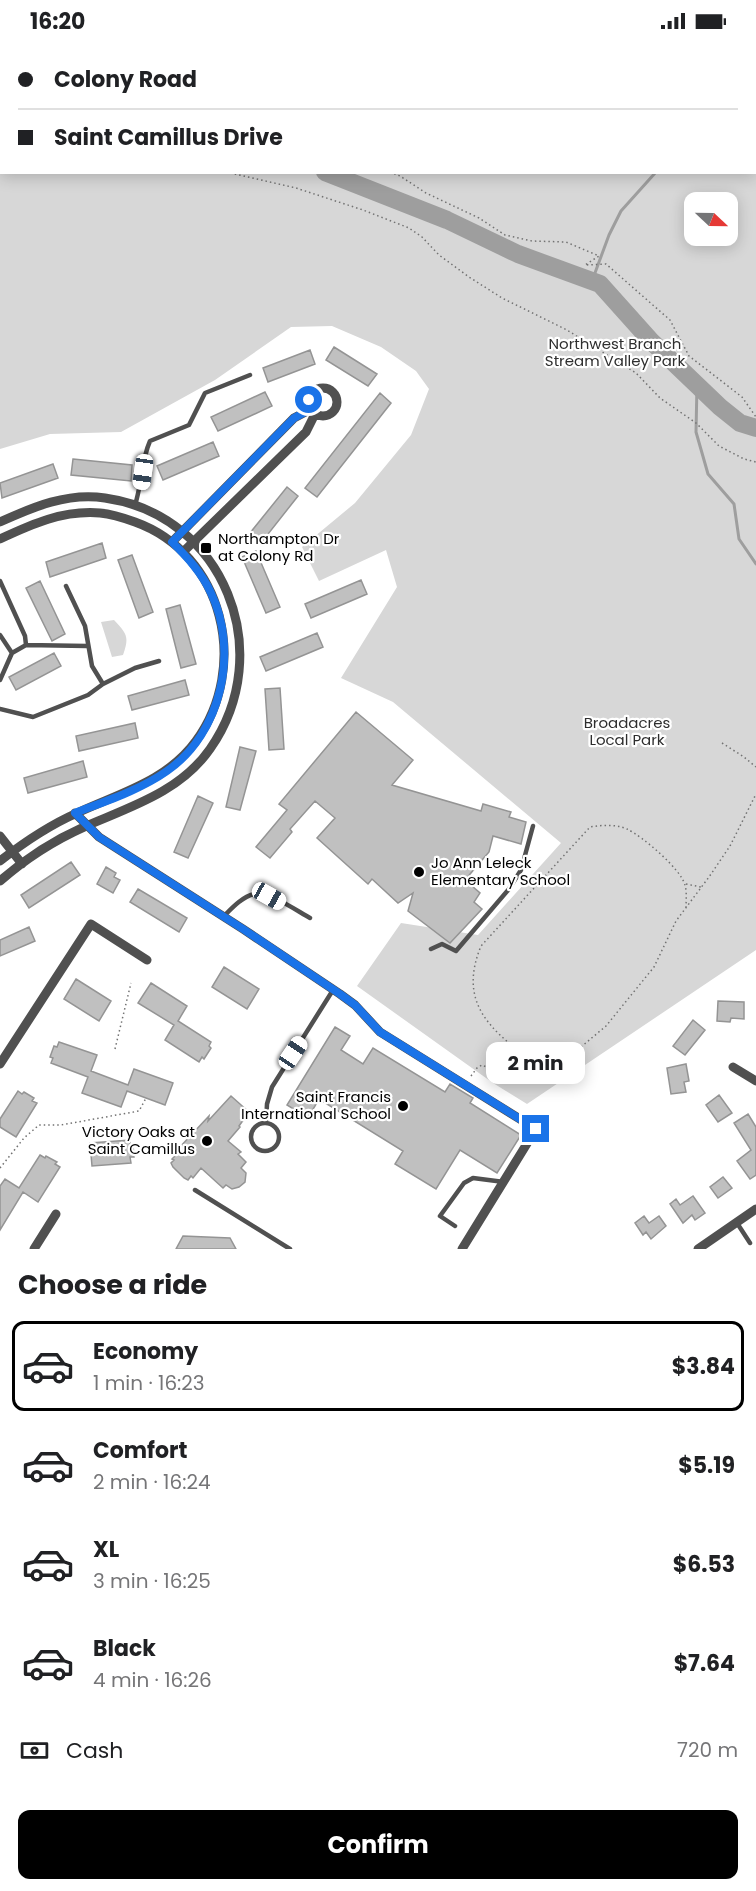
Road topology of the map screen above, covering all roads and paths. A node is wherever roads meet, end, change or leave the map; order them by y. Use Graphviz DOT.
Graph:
graph roads {
  1 [pos="235,174"];
  2 [pos="395,174"];
  3 [pos="250,375"];
  4 [pos="756,417"];
  5 [pos="756,462"];
  6 [pos="135,505"];
  7 [pos="0,522"];
  8 [pos="182,530"];
  9 [pos="0,539"];
  10 [pos="193,541"];
  11 [pos="172,542"];
  12 [pos="183,552"];
  13 [pos="0,581"];
  14 [pos="66,586"];
  15 [pos="0,635"];
  16 [pos="26,645"];
  17 [pos="87,646"];
  18 [pos="12,653"];
  19 [pos="159,661"];
  20 [pos="224,669"];
  21 [pos="239,671"];
  22 [pos="0,680"];
  23 [pos="103,684"];
  24 [pos="0,709"];
  25 [pos="722,743"];
  26 [pos="756,767"];
  27 [pos="756,794"];
  28 [pos="75,813"];
  29 [pos="88,825"];
  30 [pos="533,826"];
  31 [pos="0,836"];
  32 [pos="13,851"];
  33 [pos="0,861"];
  34 [pos="22,864"];
  35 [pos="10,873"];
  36 [pos="0,881"];
  37 [pos="685,884"];
  38 [pos="702,887"];
  39 [pos="270,889"];
  40 [pos="269,896"];
  41 [pos="686,909"];
  42 [pos="224,916"];
  43 [pos="310,918"];
  44 [pos="431,949"];
  45 [pos="147,960"];
  46 [pos="130,983"];
  47 [pos="333,990"];
  48 [pos="514,1047"];
  49 [pos="115,1048"];
  50 [pos="0,1064"];
  51 [pos="733,1067"];
  52 [pos="469,1080"];
  53 [pos="756,1081"];
  54 [pos="146,1098"];
  55 [pos="266,1122"];
  56 [pos="0,1168"];
  57 [pos="504,1182"];
  58 [pos="195,1190"];
  59 [pos="756,1209"];
  60 [pos="56,1214"];
  61 [pos="737,1223"];
  62 [pos="455,1226"];
  63 [pos="750,1243"];
  64 [pos="34,1249"];
  65 [pos="290,1249"];
  66 [pos="462,1249"];
  67 [pos="698,1249"];
  1 -- 5 [label="path"];
  2 -- 4 [label="path"];
  3 -- 6 [label="lane"];
  6 -- 7 [label="street"];
  6 -- 8 [label="street"];
  8 -- 10 [label="street"];
  8 -- 10 [label="street"];
  8 -- 11 [label="street"];
  9 -- 11 [label="street"];
  10 -- 12 [label="street"];
  10 -- 21 [label="street"];
  11 -- 12 [label="street"];
  12 -- 20 [label="street"];
  13 -- 16 [label="lane"];
  14 -- 17 [label="lane"];
  15 -- 18 [label="lane"];
  16 -- 17 [label="lane"];
  16 -- 18 [label="lane"];
  17 -- 23 [label="lane"];
  18 -- 22 [label="lane"];
  19 -- 23 [label="lane"];
  20 -- 21 [label="street"];
  20 -- 28 [label="street"];
  21 -- 29 [label="street"];
  23 -- 24 [label="lane"];
  25 -- 26 [label="path"];
  27 -- 38 [label="path"];
  28 -- 29 [label="street"];
  28 -- 32 [label="street"];
  29 -- 34 [label="street"];
  29 -- 42 [label="street"];
  30 -- 44 [label="lane"];
  31 -- 32 [label="street"];
  32 -- 33 [label="street"];
  32 -- 34 [label="street"];
  33 -- 35 [label="street"];
  34 -- 35 [label="street"];
  35 -- 36 [label="street"];
  37 -- 38 [label="path"];
  37 -- 41 [label="path"];
  37 -- 48 [label="path"];
  38 -- 41 [label="path"];
  39 -- 40 [label="lane"];
  40 -- 42 [label="lane"];
  40 -- 43 [label="lane"];
  41 -- 48 [label="path"];
  42 -- 47 [label="street"];
  45 -- 50 [label="street"];
  46 -- 49 [label="path"];
  47 -- 55 [label="lane"];
  47 -- 57 [label="street"];
  48 -- 52 [label="path"];
  51 -- 53 [label="street"];
  54 -- 56 [label="path"];
  55 -- 55 [label="lane"];
  57 -- 62 [label="lane"];
  57 -- 66 [label="street"];
  58 -- 65 [label="lane"];
  59 -- 61 [label="street"];
  60 -- 64 [label="street"];
  61 -- 63 [label="lane"];
  61 -- 67 [label="street"];
}
